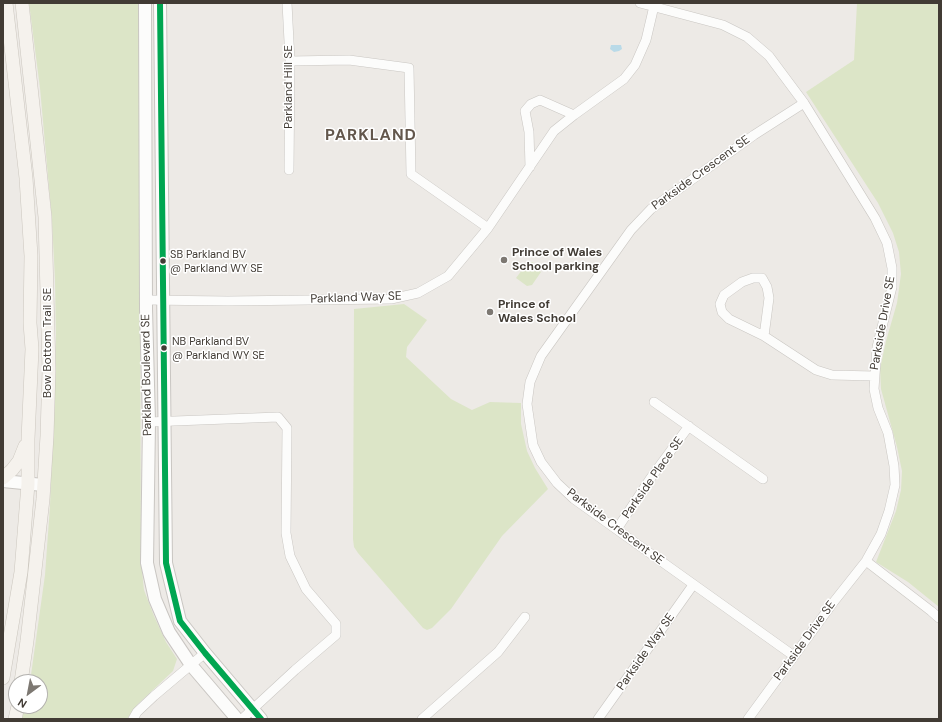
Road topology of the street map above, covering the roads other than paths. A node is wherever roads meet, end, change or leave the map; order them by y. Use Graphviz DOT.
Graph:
graph roads {
  1 [pos="6,3"];
  2 [pos="22,3"];
  3 [pos="145,3"];
  4 [pos="160,3"];
  5 [pos="287,3"];
  6 [pos="640,3"];
  7 [pos="654,6"];
  8 [pos="290,61"];
  9 [pos="804,103"];
  10 [pos="574,115"];
  11 [pos="530,167"];
  12 [pos="289,170"];
  13 [pos="488,228"];
  14 [pos="146,300"];
  15 [pos="164,300"];
  16 [pos="764,336"];
  17 [pos="874,376"];
  18 [pos="654,402"];
  19 [pos="149,422"];
  20 [pos="164,422"];
  21 [pos="689,426"];
  22 [pos="28,439"];
  23 [pos="3,478"];
  24 [pos="763,479"];
  25 [pos="3,481"];
  26 [pos="28,484"];
  27 [pos="44,484"];
  28 [pos="617,529"];
  29 [pos="866,561"];
  30 [pos="693,585"];
  31 [pos="525,617"];
  32 [pos="939,618"];
  33 [pos="205,653"];
  34 [pos="794,656"];
  35 [pos="191,665"];
  36 [pos="22,674"];
  37 [pos="3,678"];
  38 [pos="253,710"];
  39 [pos="133,719"];
  40 [pos="237,719"];
  41 [pos="242,719"];
  42 [pos="261,719"];
  43 [pos="422,719"];
  44 [pos="598,719"];
  45 [pos="748,719"];
  1 -- 22 [label="main road, Bow Bottom Trail SE"];
  2 -- 27 [label="main road, Bow Bottom Trail SE"];
  3 -- 14 [label="street, Parkland Boulevard SE"];
  4 -- 15 [label="street, Parkland Boulevard SE"];
  5 -- 8 [label="street, Parkland Hill SE"];
  6 -- 7 [label="street, Parkside Drive SE"];
  7 -- 9 [label="street, Parkside Drive SE"];
  7 -- 10 [label="street, Parkland Way SE"];
  8 -- 12 [label="street, Parkland Hill SE"];
  8 -- 13 [label="street"];
  9 -- 17 [label="street, Parkside Drive SE"];
  9 -- 28 [label="street, Parkside Crescent SE"];
  10 -- 11 [label="street, Parkland Way SE"];
  10 -- 11 [label="street"];
  11 -- 13 [label="street, Parkland Way SE"];
  13 -- 15 [label="street, Parkland Way SE"];
  14 -- 15 [label="street, Parkland Way SE"];
  14 -- 19 [label="street, Parkland Boulevard SE"];
  15 -- 20 [label="street, Parkland Boulevard SE"];
  16 -- 16 [label="street"];
  16 -- 17 [label="street"];
  17 -- 29 [label="street, Parkside Drive SE"];
  18 -- 21 [label="street, Parkside Place SE"];
  19 -- 20 [label="street"];
  19 -- 35 [label="street, Parkland Boulevard SE"];
  20 -- 33 [label="street, Parkland Boulevard SE"];
  20 -- 38 [label="street"];
  21 -- 24 [label="street, Parkside Place SE"];
  21 -- 28 [label="street, Parkside Place SE"];
  22 -- 23 [label="main road"];
  22 -- 26 [label="main road, Bow Bottom Trail SE"];
  25 -- 26 [label="street"];
  26 -- 27 [label="street"];
  26 -- 37 [label="main road, Bow Bottom Trail SE"];
  27 -- 36 [label="main road, Bow Bottom Trail SE"];
  28 -- 30 [label="street, Parkside Crescent SE"];
  29 -- 32 [label="street"];
  29 -- 34 [label="street, Parkside Drive SE"];
  30 -- 34 [label="street, Parkside Crescent SE"];
  30 -- 44 [label="street, Parkside Way SE"];
  31 -- 43 [label="street"];
  33 -- 35 [label="street"];
  33 -- 38 [label="street, Parkland Boulevard SE"];
  34 -- 45 [label="street, Parkside Drive SE"];
  35 -- 39 [label="street"];
  35 -- 40 [label="street, Parkland Boulevard SE"];
  38 -- 41 [label="street"];
  38 -- 42 [label="street, Parkland Boulevard SE"];
}
